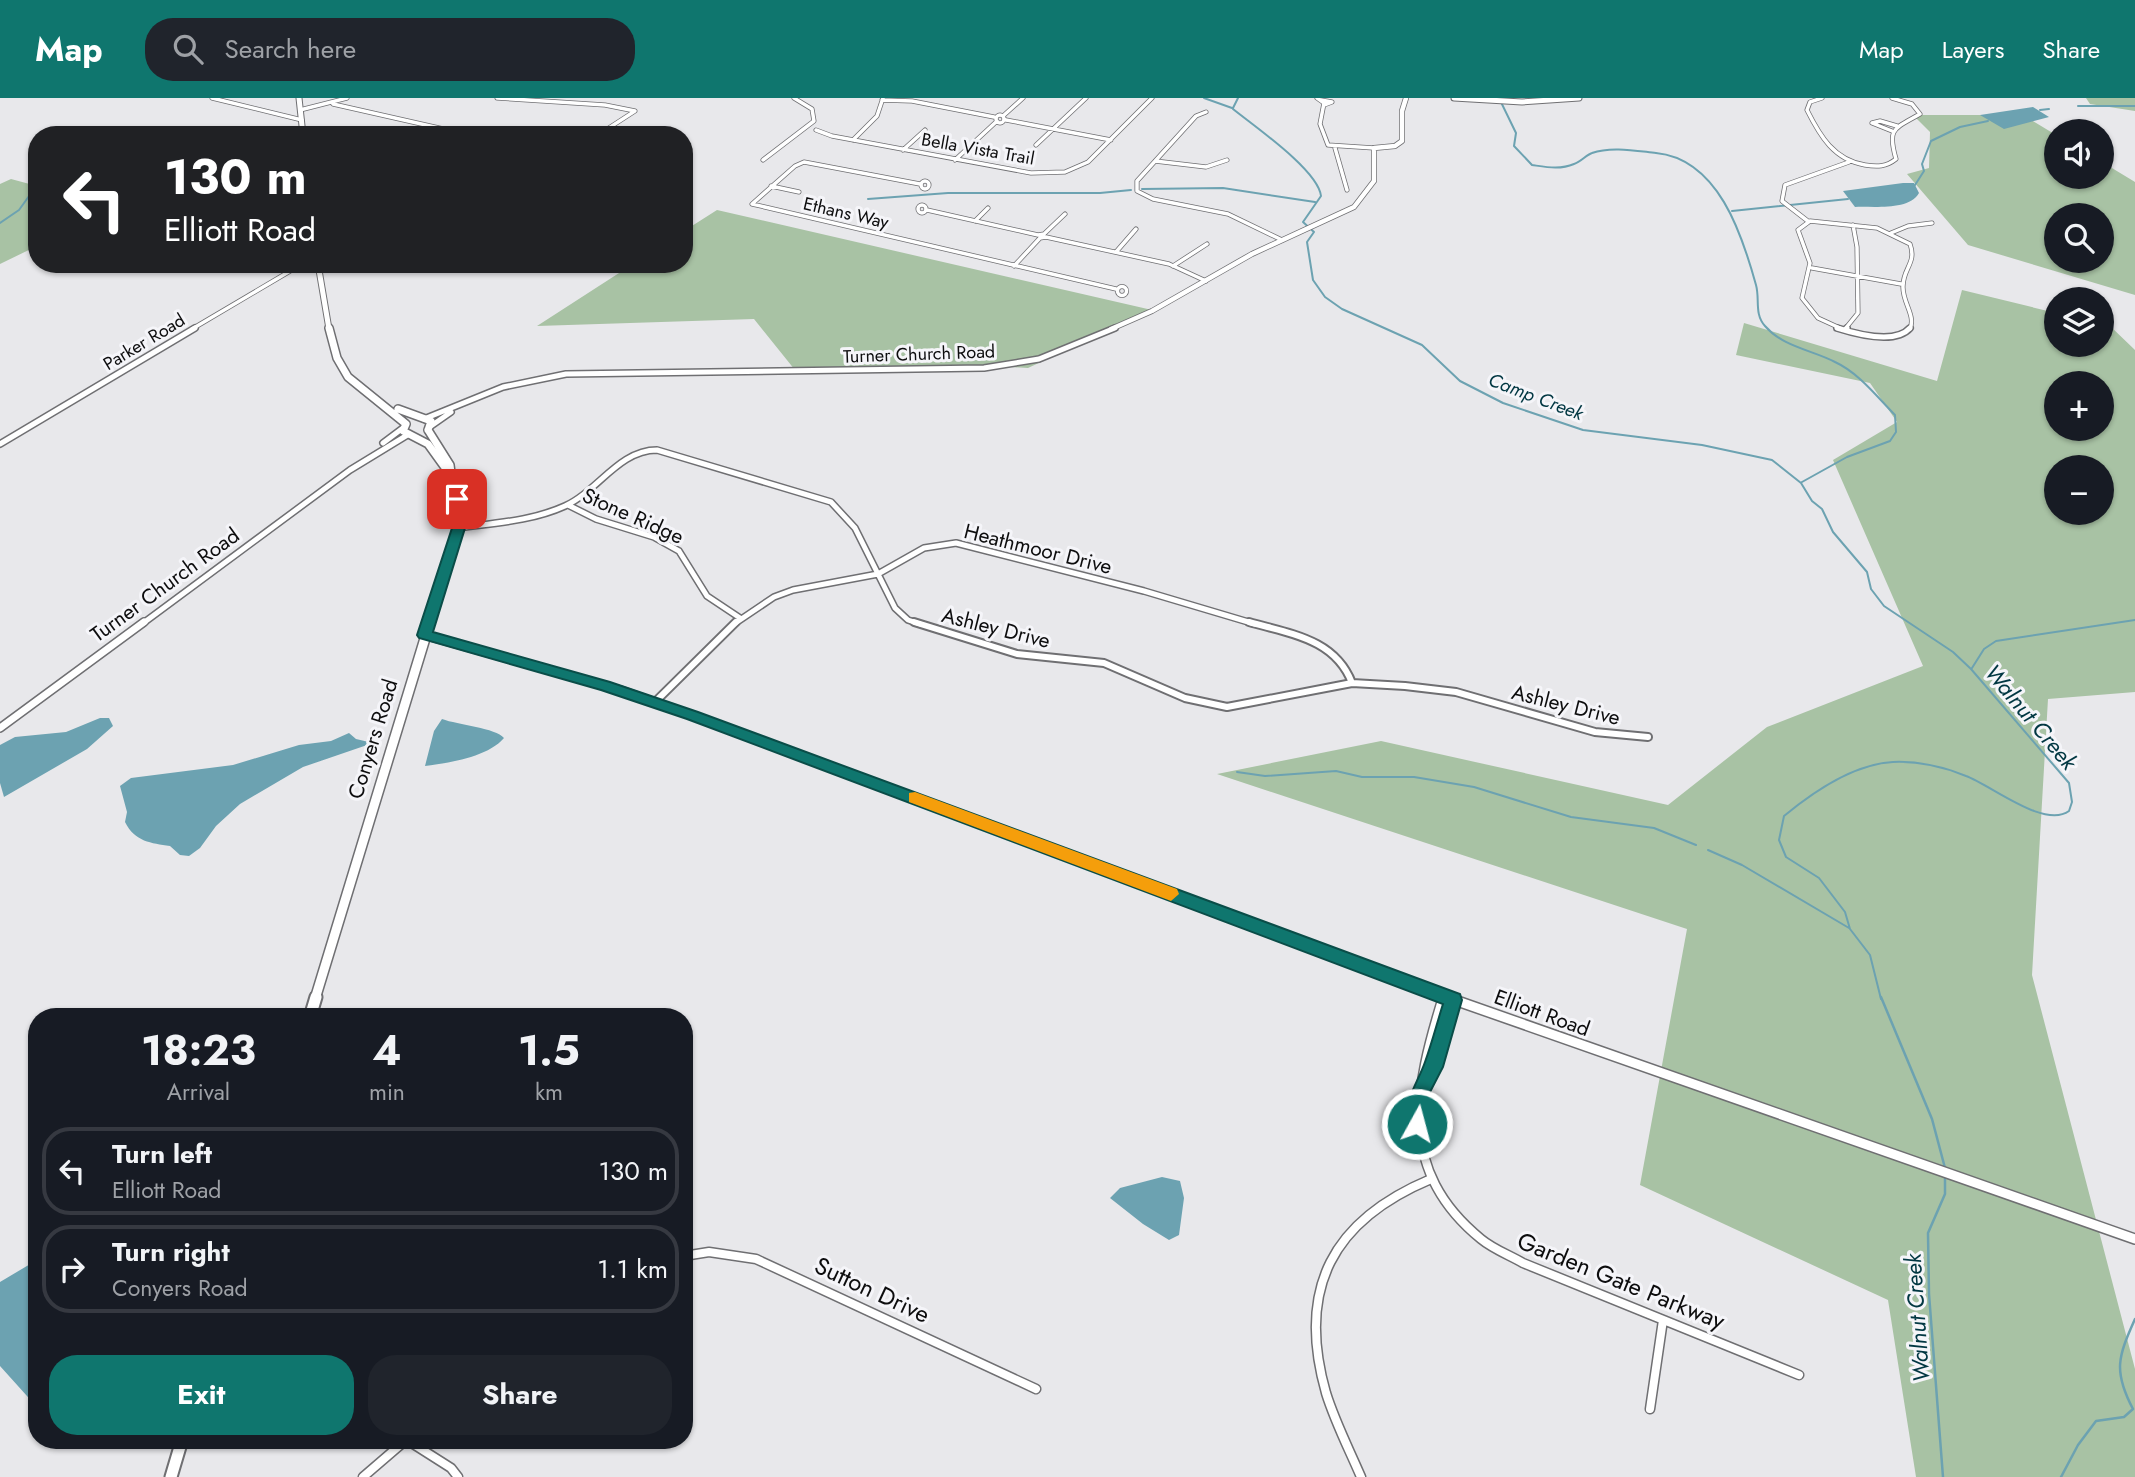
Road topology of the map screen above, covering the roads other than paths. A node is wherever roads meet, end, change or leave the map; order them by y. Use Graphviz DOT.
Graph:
graph roads {
  1 [pos="212,98"];
  2 [pos="299,98"];
  3 [pos="346,98"];
  4 [pos="497,98"];
  5 [pos="794,98"];
  6 [pos="1023,98"];
  7 [pos="1086,98"];
  8 [pos="1152,98"];
  9 [pos="1406,98"];
  10 [pos="1454,98"];
  11 [pos="1579,98"];
  12 [pos="1809,98"];
  13 [pos="1822,98"];
  14 [pos="1892,98"];
  15 [pos="882,99"];
  16 [pos="1319,99"];
  17 [pos="1901,99"];
  18 [pos="1917,99"];
  19 [pos="1814,100"];
  20 [pos="333,104"];
  21 [pos="1324,104"];
  22 [pos="1912,104"];
  23 [pos="300,110"];
  24 [pos="1206,112"];
  25 [pos="1004,118"];
  26 [pos="996,119"];
  27 [pos="302,120"];
  28 [pos="302,126"];
  29 [pos="430,126"];
  30 [pos="612,126"];
  31 [pos="1897,126"];
  32 [pos="1054,129"];
  33 [pos="816,130"];
  34 [pos="925,130"];
  35 [pos="1892,131"];
  36 [pos="853,140"];
  37 [pos="1111,140"];
  38 [pos="1036,145"];
  39 [pos="1335,148"];
  40 [pos="1374,148"];
  41 [pos="903,150"];
  42 [pos="763,160"];
  43 [pos="955,160"];
  44 [pos="1227,160"];
  45 [pos="1155,161"];
  46 [pos="1849,162"];
  47 [pos="920,184"];
  48 [pos="771,186"];
  49 [pos="1347,190"];
  50 [pos="799,192"];
  51 [pos="988,208"];
  52 [pos="927,210"];
  53 [pos="1065,214"];
  54 [pos="975,221"];
  55 [pos="1809,222"];
  56 [pos="1932,223"];
  57 [pos="1853,225"];
  58 [pos="1136,229"];
  59 [pos="1891,233"];
  60 [pos="1042,236"];
  61 [pos="1279,242"];
  62 [pos="1207,244"];
  63 [pos="1115,252"];
  64 [pos="1014,266"];
  65 [pos="1173,266"];
  66 [pos="1812,268"];
  67 [pos="287,273"];
  68 [pos="319,273"];
  69 [pos="1856,275"];
  70 [pos="1208,279"];
  71 [pos="1901,284"];
  72 [pos="1116,289"];
  73 [pos="1845,330"];
  74 [pos="368,394"];
  75 [pos="479,396"];
  76 [pos="423,419"];
  77 [pos="404,426"];
  78 [pos="430,428"];
  79 [pos="411,434"];
  80 [pos="0,444"];
  81 [pos="350,470"];
  82 [pos="450,472"];
  83 [pos="568,505"];
  84 [pos="458,528"];
  85 [pos="878,574"];
  86 [pos="740,618"];
  87 [pos="425,635"];
  88 [pos="1352,683"];
  89 [pos="655,702"];
  90 [pos="0,727"];
  91 [pos="1648,737"];
  92 [pos="1443,996"];
  93 [pos="1453,1000"];
  94 [pos="313,1008"];
  95 [pos="1424,1080"];
  96 [pos="1431,1180"];
  97 [pos="2135,1239"];
  98 [pos="693,1255"];
  99 [pos="1663,1320"];
  100 [pos="1799,1374"];
  101 [pos="1036,1389"];
  102 [pos="1650,1409"];
  103 [pos="179,1449"];
  104 [pos="396,1449"];
  105 [pos="420,1449"];
  106 [pos="171,1477"];
  107 [pos="363,1477"];
  108 [pos="458,1477"];
  109 [pos="1361,1477"];
  1 -- 27 [label="street"];
  2 -- 23 [label="main road"];
  3 -- 20 [label="street"];
  4 -- 30 [label="street"];
  5 -- 42 [label="street"];
  6 -- 25 [label="street"];
  7 -- 32 [label="street"];
  8 -- 37 [label="street, Bella Vista Trail"];
  9 -- 40 [label="street"];
  10 -- 11 [label="main road"];
  12 -- 19 [label="street"];
  13 -- 19 [label="street"];
  14 -- 17 [label="street"];
  15 -- 26 [label="street"];
  15 -- 36 [label="street"];
  16 -- 21 [label="street"];
  16 -- 21 [label="street"];
  17 -- 22 [label="street"];
  18 -- 22 [label="street"];
  19 -- 46 [label="street"];
  20 -- 23 [label="street"];
  20 -- 29 [label="street"];
  21 -- 39 [label="street"];
  22 -- 31 [label="street"];
  23 -- 27 [label="main road"];
  24 -- 45 [label="street"];
  25 -- 26 [label="street"];
  25 -- 32 [label="street"];
  26 -- 43 [label="street"];
  27 -- 28 [label="main road"];
  31 -- 35 [label="street"];
  31 -- 35 [label="street"];
  32 -- 37 [label="street"];
  32 -- 38 [label="street"];
  33 -- 36 [label="street, Bella Vista Trail"];
  34 -- 41 [label="street"];
  35 -- 46 [label="street"];
  36 -- 41 [label="street, Bella Vista Trail"];
  37 -- 43 [label="street, Bella Vista Trail"];
  39 -- 40 [label="street"];
  39 -- 49 [label="street"];
  40 -- 61 [label="street, Turner Church Road"];
  41 -- 43 [label="street, Bella Vista Trail"];
  44 -- 45 [label="street"];
  45 -- 61 [label="street"];
  46 -- 55 [label="street"];
  47 -- 48 [label="street, Ethans Way"];
  48 -- 50 [label="street"];
  48 -- 64 [label="street, Ethans Way"];
  51 -- 54 [label="street"];
  52 -- 54 [label="street"];
  53 -- 60 [label="street"];
  54 -- 60 [label="street"];
  55 -- 57 [label="street"];
  55 -- 66 [label="street"];
  56 -- 59 [label="street"];
  57 -- 59 [label="street"];
  57 -- 69 [label="street"];
  58 -- 63 [label="street"];
  59 -- 71 [label="street"];
  60 -- 63 [label="street"];
  60 -- 64 [label="street"];
  61 -- 70 [label="street, Turner Church Road"];
  62 -- 65 [label="street"];
  63 -- 65 [label="street"];
  64 -- 72 [label="street, Ethans Way"];
  65 -- 70 [label="street"];
  66 -- 69 [label="street"];
  66 -- 73 [label="street"];
  67 -- 80 [label="street, Parker Road"];
  68 -- 74 [label="main road"];
  69 -- 71 [label="street"];
  69 -- 73 [label="street"];
  70 -- 75 [label="street, Turner Church Road"];
  71 -- 73 [label="street"];
  74 -- 76 [label="main road"];
  74 -- 77 [label="main road"];
  75 -- 76 [label="street, Turner Church Road"];
  75 -- 78 [label="street, Turner Church Road"];
  76 -- 77 [label="main road"];
  76 -- 78 [label="main road, Conyers Road"];
  77 -- 79 [label="main road, Conyers Road"];
  77 -- 81 [label="street, Turner Church Road"];
  78 -- 79 [label="main road"];
  78 -- 82 [label="main road, Conyers Road"];
  79 -- 81 [label="street, Turner Church Road"];
  79 -- 82 [label="main road, Conyers Road"];
  81 -- 90 [label="street, Turner Church Road"];
  82 -- 84 [label="main road, Conyers Road"];
  83 -- 84 [label="street, Ashley Drive"];
  83 -- 85 [label="street, Ashley Drive"];
  83 -- 86 [label="street, Stone Ridge"];
  84 -- 87 [label="main road, Conyers Road"];
  85 -- 86 [label="street, Heathmoor Drive"];
  85 -- 88 [label="street, Heathmoor Drive"];
  85 -- 88 [label="street, Ashley Drive"];
  86 -- 89 [label="street, Heathmoor Drive"];
  87 -- 89 [label="street, Elliott Road"];
  87 -- 94 [label="main road, Conyers Road"];
  88 -- 91 [label="street, Ashley Drive"];
  89 -- 92 [label="street, Elliott Road"];
  92 -- 93 [label="street, Elliott Road"];
  92 -- 95 [label="street, Garden Gate Parkway"];
  93 -- 95 [label="street, Garden Gate Parkway"];
  93 -- 97 [label="street, Elliott Road"];
  95 -- 96 [label="street, Garden Gate Parkway"];
  96 -- 99 [label="street, Garden Gate Parkway"];
  96 -- 109 [label="street"];
  98 -- 101 [label="street, Sutton Drive"];
  99 -- 100 [label="street, Garden Gate Parkway"];
  99 -- 102 [label="street"];
  103 -- 106 [label="main road"];
  104 -- 107 [label="street"];
  105 -- 108 [label="street"];
}
